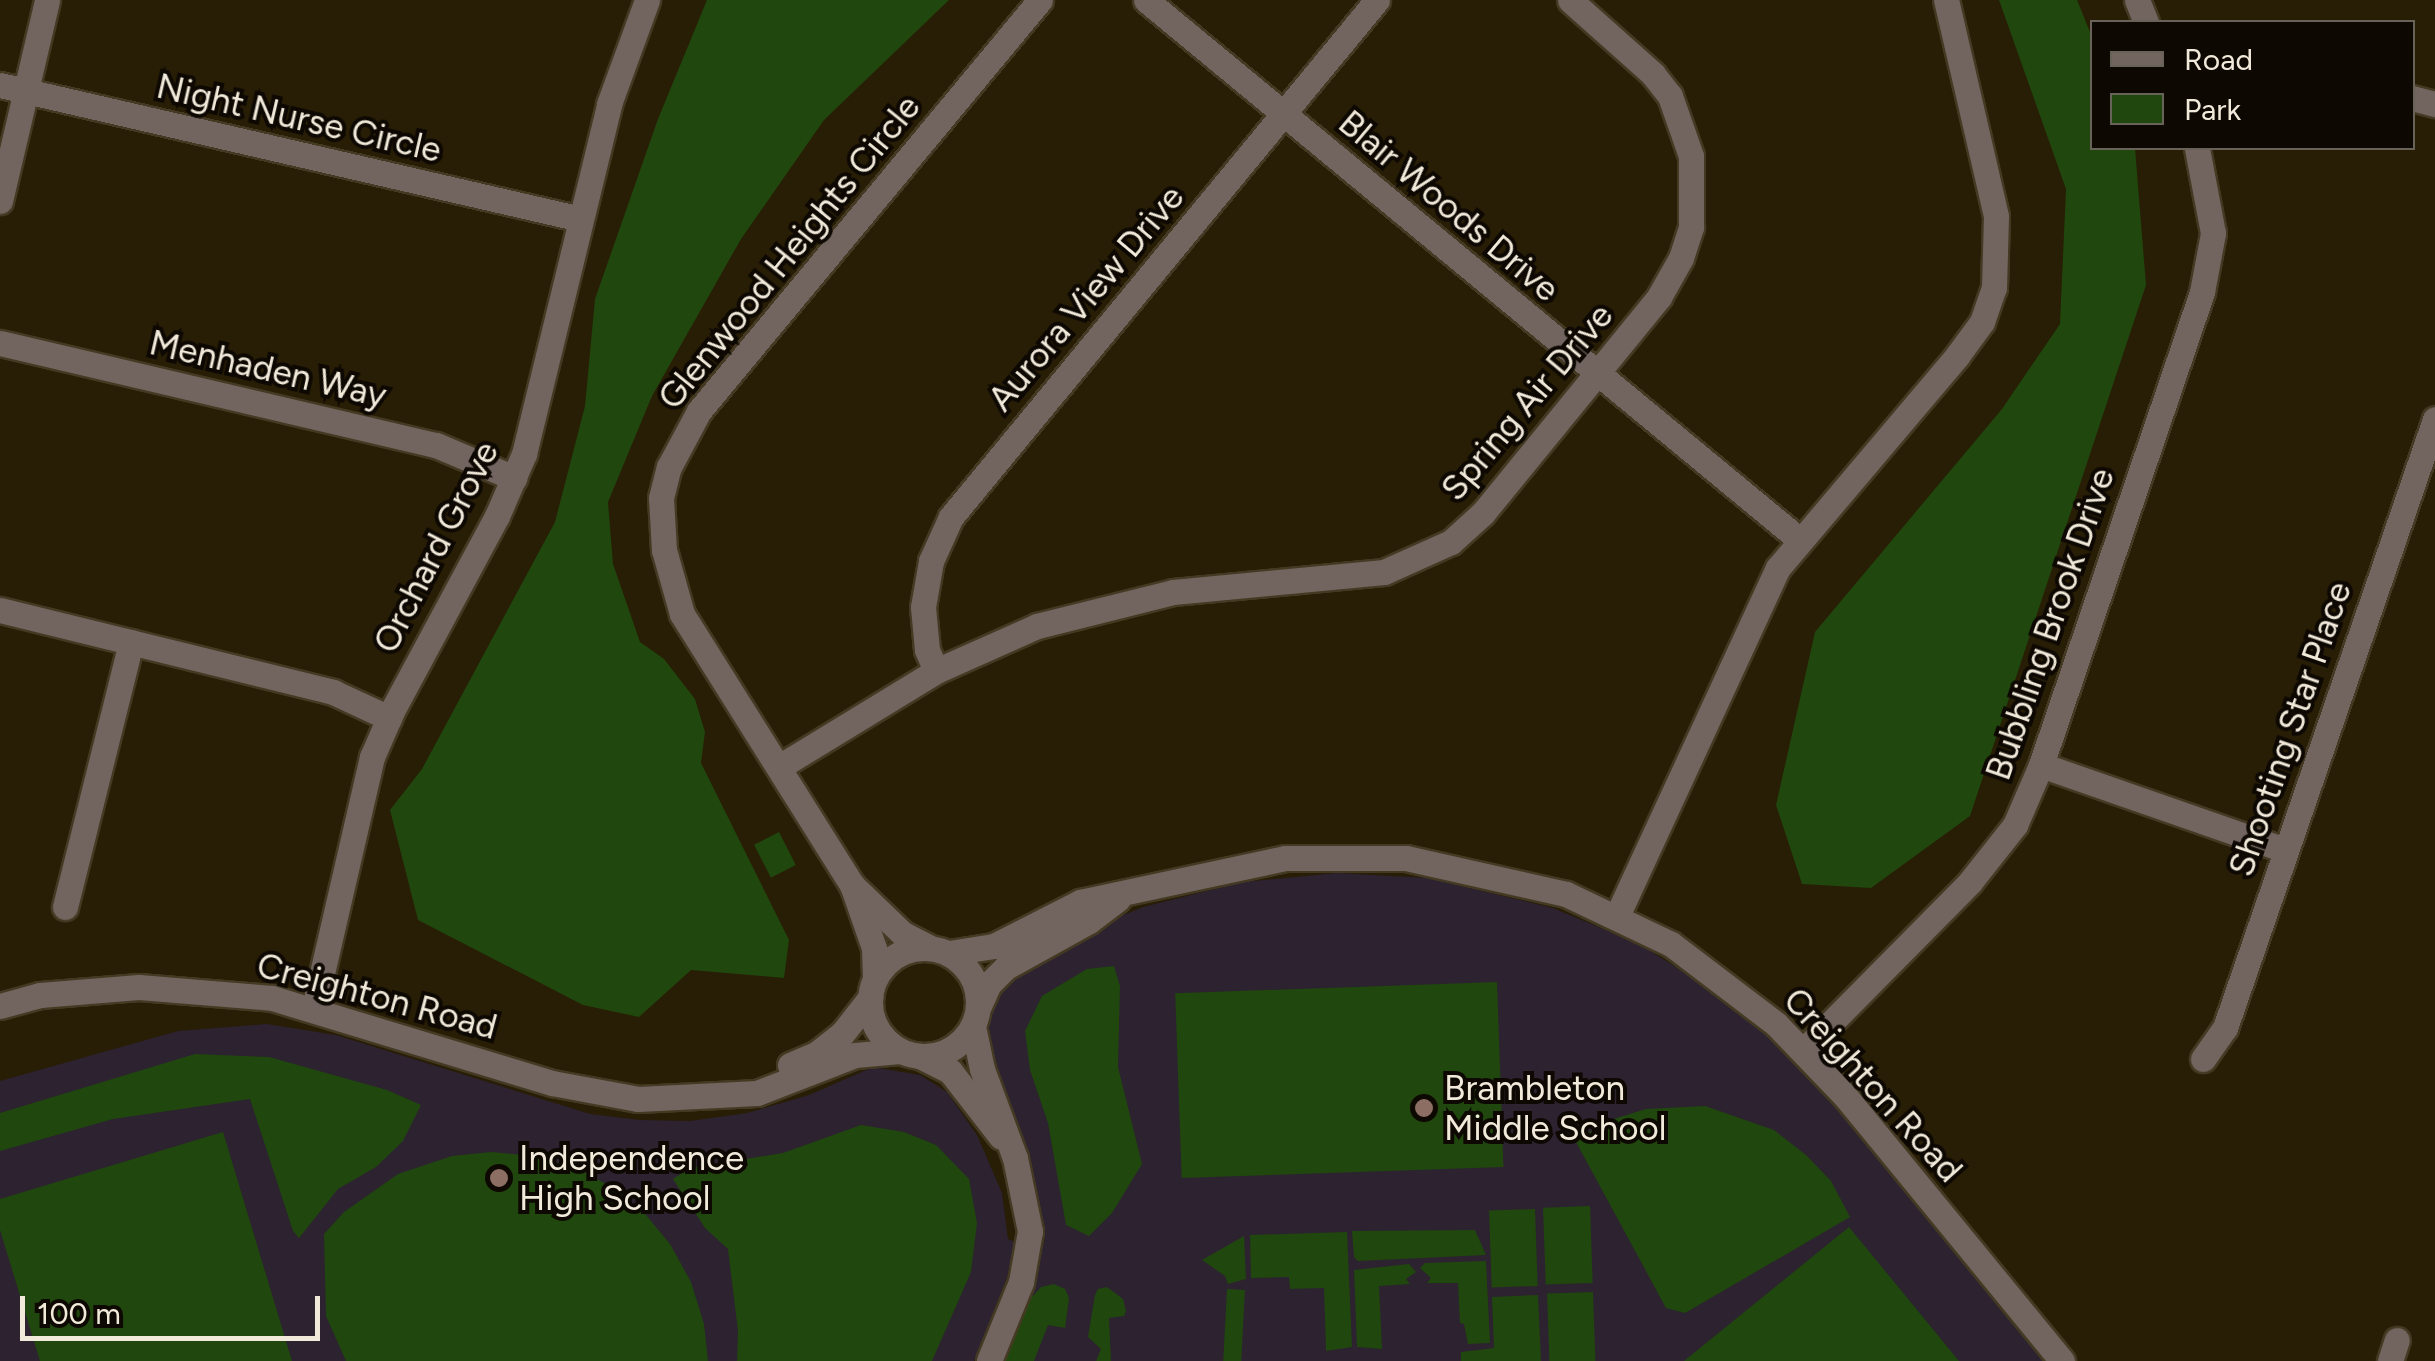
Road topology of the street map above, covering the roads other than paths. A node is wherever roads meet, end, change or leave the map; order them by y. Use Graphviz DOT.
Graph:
graph roads {
  1 [pos="47,0"];
  2 [pos="647,0"];
  3 [pos="1040,0"];
  4 [pos="1146,0"];
  5 [pos="1377,0"];
  6 [pos="1570,0"];
  7 [pos="1946,0"];
  8 [pos="0,85"];
  9 [pos="26,91"];
  10 [pos="1283,113"];
  11 [pos="2197,150"];
  12 [pos="0,201"];
  13 [pos="582,219"];
  14 [pos="0,343"];
  15 [pos="1598,376"];
  16 [pos="2435,418"];
  17 [pos="514,478"];
  18 [pos="1800,540"];
  19 [pos="0,610"];
  20 [pos="130,642"];
  21 [pos="936,670"];
  22 [pos="389,718"];
  23 [pos="2041,765"];
  24 [pos="779,767"];
  25 [pos="2285,850"];
  26 [pos="852,884"];
  27 [pos="1122,896"];
  28 [pos="65,907"];
  29 [pos="1617,916"];
  30 [pos="938,950"];
  31 [pos="872,987"];
  32 [pos="0,1006"];
  33 [pos="314,1008"];
  34 [pos="976,1016"];
  35 [pos="1804,1050"];
  36 [pos="910,1053"];
  37 [pos="2203,1059"];
  38 [pos="732,1092"];
  39 [pos="1015,1158"];
  40 [pos="989,1361"];
  41 [pos="2062,1361"];
  1 -- 9 [label="street"];
  2 -- 13 [label="street, Orchard Grove"];
  3 -- 24 [label="street, Glenwood Heights Circle"];
  4 -- 10 [label="street, Blair Woods Drive"];
  5 -- 10 [label="street, Aurora View Drive"];
  6 -- 15 [label="street, Spring Air Drive"];
  7 -- 18 [label="street"];
  8 -- 9 [label="street, Night Nurse Circle"];
  9 -- 12 [label="street"];
  9 -- 13 [label="street, Night Nurse Circle"];
  10 -- 15 [label="street, Blair Woods Drive"];
  10 -- 21 [label="street, Aurora View Drive"];
  11 -- 23 [label="street, Bubbling Brook Drive"];
  13 -- 17 [label="street, Orchard Grove"];
  14 -- 17 [label="street, Menhaden Way"];
  15 -- 18 [label="street, Blair Woods Drive"];
  15 -- 21 [label="street, Spring Air Drive"];
  16 -- 25 [label="street, Shooting Star Place"];
  17 -- 22 [label="street, Orchard Grove"];
  18 -- 29 [label="street"];
  19 -- 20 [label="street"];
  20 -- 22 [label="street"];
  20 -- 28 [label="street"];
  21 -- 24 [label="street, Spring Air Drive"];
  22 -- 33 [label="street, Orchard Grove"];
  23 -- 25 [label="street"];
  23 -- 35 [label="street, Bubbling Brook Drive"];
  24 -- 26 [label="street, Glenwood Heights Circle"];
  25 -- 37 [label="street, Shooting Star Place"];
  26 -- 30 [label="street, Glenwood Heights Circle"];
  26 -- 31 [label="street, Glenwood Heights Circle"];
  27 -- 29 [label="street, Creighton Road"];
  27 -- 30 [label="street, Creighton Road"];
  27 -- 34 [label="street, Creighton Road"];
  29 -- 35 [label="street, Creighton Road"];
  30 -- 31 [label="street, Creighton Road"];
  30 -- 34 [label="street"];
  31 -- 36 [label="street"];
  31 -- 38 [label="street, Creighton Road"];
  32 -- 33 [label="street, Creighton Road"];
  33 -- 38 [label="street, Creighton Road"];
  34 -- 36 [label="street, Creighton Road"];
  34 -- 39 [label="street"];
  35 -- 41 [label="street, Creighton Road"];
  36 -- 38 [label="street, Creighton Road"];
  36 -- 39 [label="street"];
  39 -- 40 [label="street"];
}
